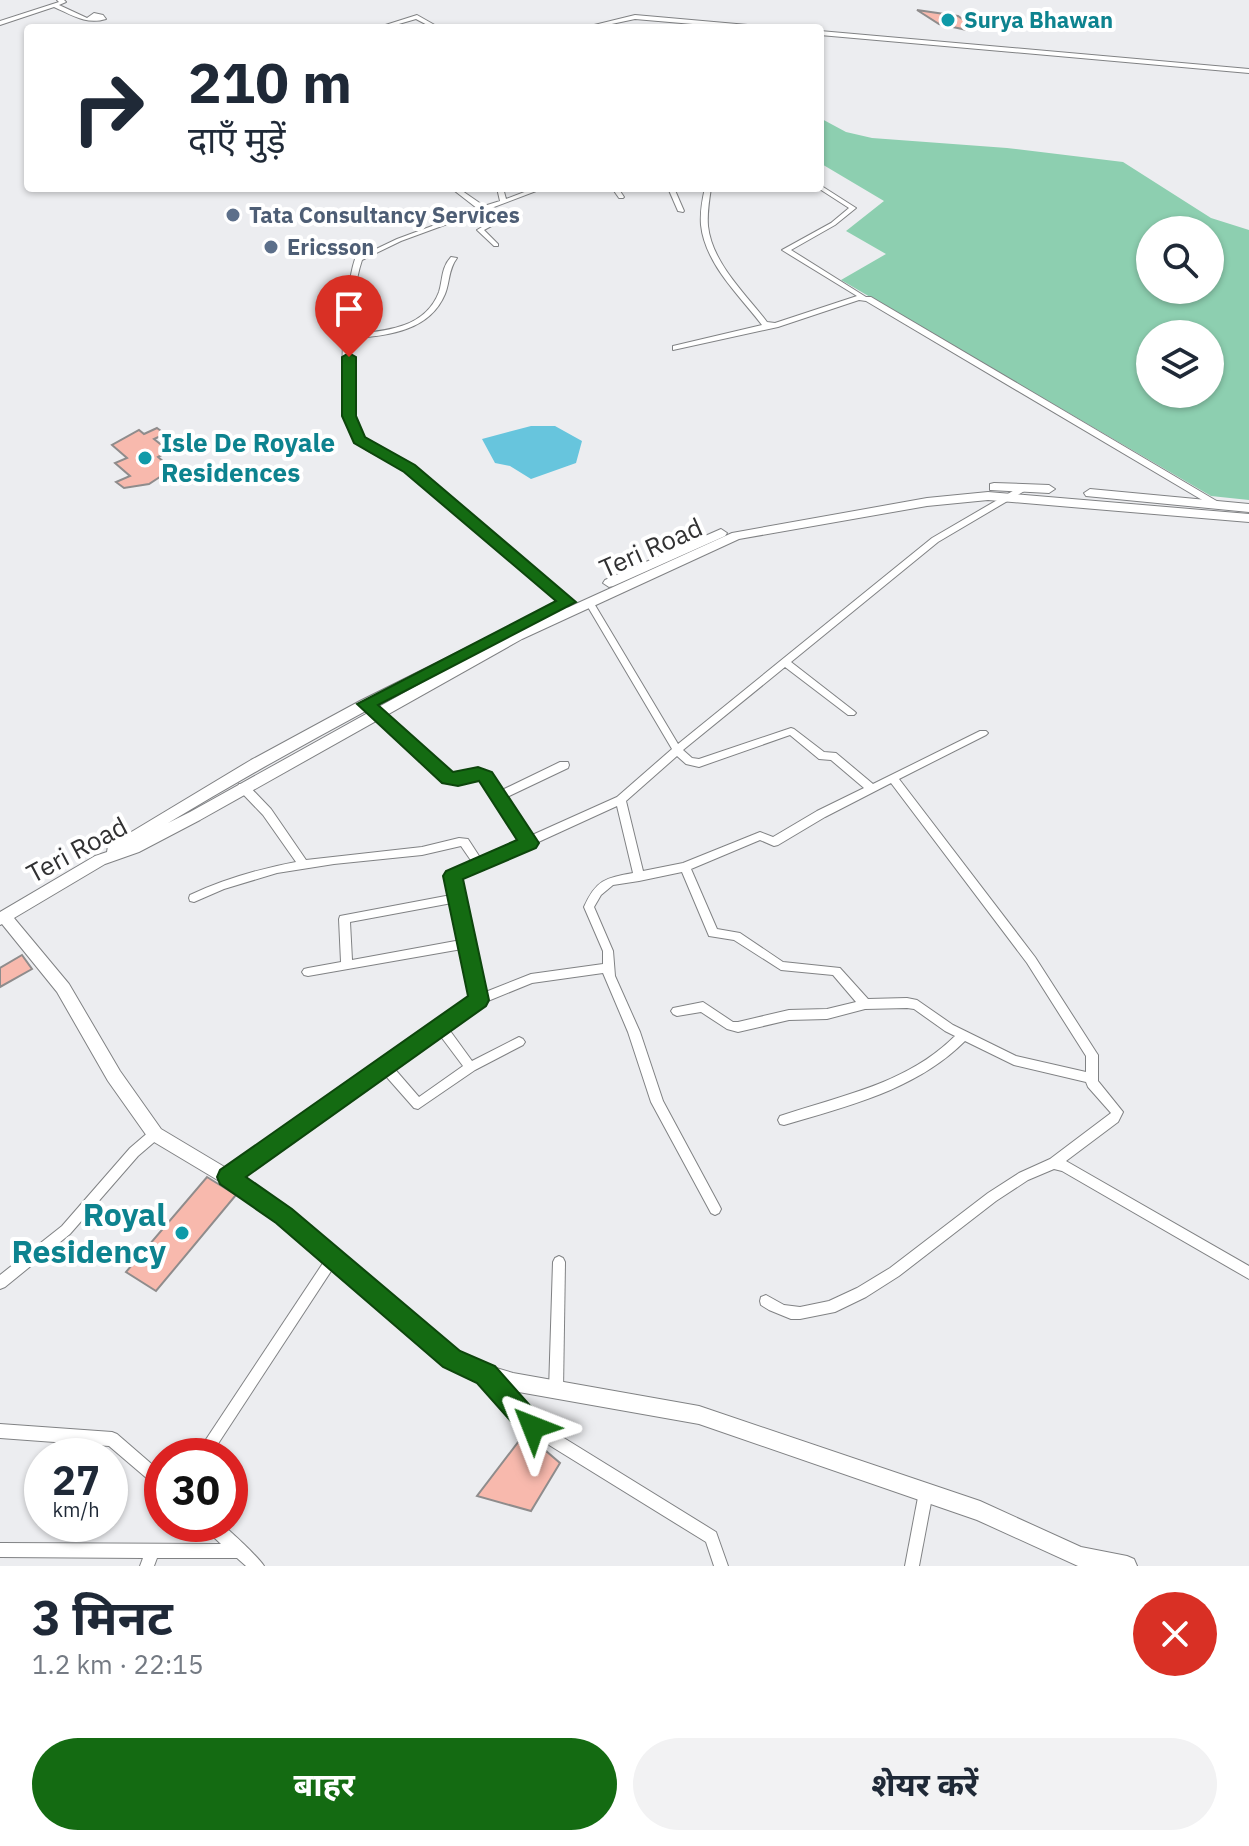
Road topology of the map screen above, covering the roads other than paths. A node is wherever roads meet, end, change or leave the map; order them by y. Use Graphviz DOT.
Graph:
graph roads {
  1 [pos="64,1"];
  2 [pos="54,5"];
  3 [pos="87,20"];
  4 [pos="0,23"];
  5 [pos="393,24"];
  6 [pos="430,24"];
  7 [pos="603,24"];
  8 [pos="714,24"];
  9 [pos="824,33"];
  10 [pos="1249,71"];
  11 [pos="824,190"];
  12 [pos="459,192"];
  13 [pos="501,192"];
  14 [pos="529,192"];
  15 [pos="618,192"];
  16 [pos="673,192"];
  17 [pos="707,192"];
  18 [pos="621,197"];
  19 [pos="503,201"];
  20 [pos="482,209"];
  21 [pos="681,211"];
  22 [pos="496,245"];
  23 [pos="453,258"];
  24 [pos="863,297"];
  25 [pos="769,326"];
  26 [pos="349,337"];
  27 [pos="676,348"];
  28 [pos="1023,488"];
  29 [pos="1009,497"];
  30 [pos="1217,505"];
  31 [pos="1249,508"];
  32 [pos="1249,518"];
  33 [pos="609,588"];
  34 [pos="568,602"];
  35 [pos="589,602"];
  36 [pos="786,663"];
  37 [pos="365,704"];
  38 [pos="851,713"];
  39 [pos="379,716"];
  40 [pos="983,733"];
  41 [pos="677,750"];
  42 [pos="564,765"];
  43 [pos="893,779"];
  44 [pos="243,787"];
  45 [pos="872,789"];
  46 [pos="499,796"];
  47 [pos="621,800"];
  48 [pos="529,843"];
  49 [pos="100,860"];
  50 [pos="302,863"];
  51 [pos="479,864"];
  52 [pos="685,867"];
  53 [pos="639,877"];
  54 [pos="194,898"];
  55 [pos="455,898"];
  56 [pos="2,918"];
  57 [pos="464,944"];
  58 [pos="347,964"];
  59 [pos="608,968"];
  60 [pos="308,972"];
  61 [pos="479,1000"];
  62 [pos="865,1004"];
  63 [pos="677,1011"];
  64 [pos="439,1025"];
  65 [pos="964,1035"];
  66 [pos="519,1042"];
  67 [pos="468,1064"];
  68 [pos="385,1067"];
  69 [pos="1090,1078"];
  70 [pos="784,1120"];
  71 [pos="155,1134"];
  72 [pos="1054,1163"];
  73 [pos="228,1177"];
  74 [pos="715,1209"];
  75 [pos="333,1258"];
  76 [pos="559,1262"];
  77 [pos="1249,1273"];
  78 [pos="0,1283"];
  79 [pos="766,1301"];
  80 [pos="486,1374"];
  81 [pos="556,1390"];
  82 [pos="0,1431"];
  83 [pos="214,1438"];
  84 [pos="144,1466"];
  85 [pos="926,1492"];
  86 [pos="231,1542"];
  87 [pos="0,1550"];
  88 [pos="242,1551"];
  89 [pos="150,1559"];
  90 [pos="1081,1561"];
  91 [pos="257,1566"];
  92 [pos="721,1566"];
  93 [pos="912,1566"];
  94 [pos="1127,1566"];
  1 -- 2 [label="street"];
  2 -- 3 [label="street"];
  2 -- 4 [label="street"];
  5 -- 6 [label="street"];
  7 -- 8 [label="street"];
  9 -- 10 [label="street"];
  11 -- 24 [label="street"];
  12 -- 20 [label="street"];
  13 -- 19 [label="street"];
  14 -- 19 [label="street"];
  15 -- 18 [label="street"];
  16 -- 21 [label="street"];
  17 -- 25 [label="street"];
  19 -- 20 [label="street"];
  20 -- 22 [label="street"];
  20 -- 26 [label="street"];
  23 -- 26 [label="street"];
  24 -- 25 [label="street"];
  24 -- 30 [label="street"];
  25 -- 27 [label="street"];
  26 -- 34 [label="street"];
  28 -- 29 [label="street"];
  28 -- 30 [label="street"];
  28 -- 33 [label="street"];
  29 -- 32 [label="street, Teri Road"];
  29 -- 33 [label="street, Teri Road"];
  29 -- 36 [label="street"];
  30 -- 31 [label="street"];
  33 -- 34 [label="street"];
  33 -- 35 [label="street, Teri Road"];
  34 -- 37 [label="street"];
  35 -- 39 [label="street, Teri Road"];
  35 -- 41 [label="street"];
  36 -- 38 [label="street"];
  36 -- 41 [label="street"];
  37 -- 39 [label="street"];
  37 -- 49 [label="street"];
  39 -- 44 [label="street, Teri Road"];
  39 -- 46 [label="street"];
  40 -- 43 [label="street"];
  41 -- 45 [label="street"];
  41 -- 47 [label="street"];
  42 -- 46 [label="street"];
  43 -- 45 [label="street"];
  43 -- 69 [label="street"];
  44 -- 49 [label="street, Teri Road"];
  44 -- 50 [label="street"];
  45 -- 52 [label="street"];
  46 -- 48 [label="street"];
  47 -- 48 [label="street"];
  47 -- 53 [label="street"];
  48 -- 51 [label="street"];
  49 -- 56 [label="street, Teri Road"];
  50 -- 51 [label="street"];
  50 -- 54 [label="street"];
  51 -- 55 [label="street"];
  52 -- 53 [label="street"];
  52 -- 62 [label="street"];
  53 -- 59 [label="street"];
  55 -- 57 [label="street"];
  55 -- 58 [label="street"];
  56 -- 71 [label="street"];
  57 -- 58 [label="street"];
  57 -- 61 [label="street"];
  58 -- 60 [label="street"];
  59 -- 61 [label="street"];
  59 -- 74 [label="street"];
  61 -- 64 [label="street"];
  62 -- 63 [label="street"];
  62 -- 65 [label="street"];
  64 -- 67 [label="street"];
  64 -- 68 [label="street"];
  65 -- 69 [label="street"];
  65 -- 70 [label="street"];
  66 -- 68 [label="street"];
  68 -- 73 [label="street"];
  69 -- 72 [label="street"];
  71 -- 73 [label="street"];
  71 -- 78 [label="street"];
  72 -- 77 [label="street"];
  72 -- 79 [label="street"];
  73 -- 75 [label="street"];
  75 -- 80 [label="street"];
  75 -- 83 [label="street"];
  76 -- 81 [label="street"];
  80 -- 81 [label="street"];
  80 -- 92 [label="street"];
  81 -- 85 [label="street"];
  82 -- 84 [label="street"];
  85 -- 90 [label="street"];
  85 -- 93 [label="street"];
  86 -- 88 [label="street"];
  87 -- 89 [label="street"];
  88 -- 89 [label="street"];
  88 -- 91 [label="street"];
  90 -- 94 [label="street"];
}
